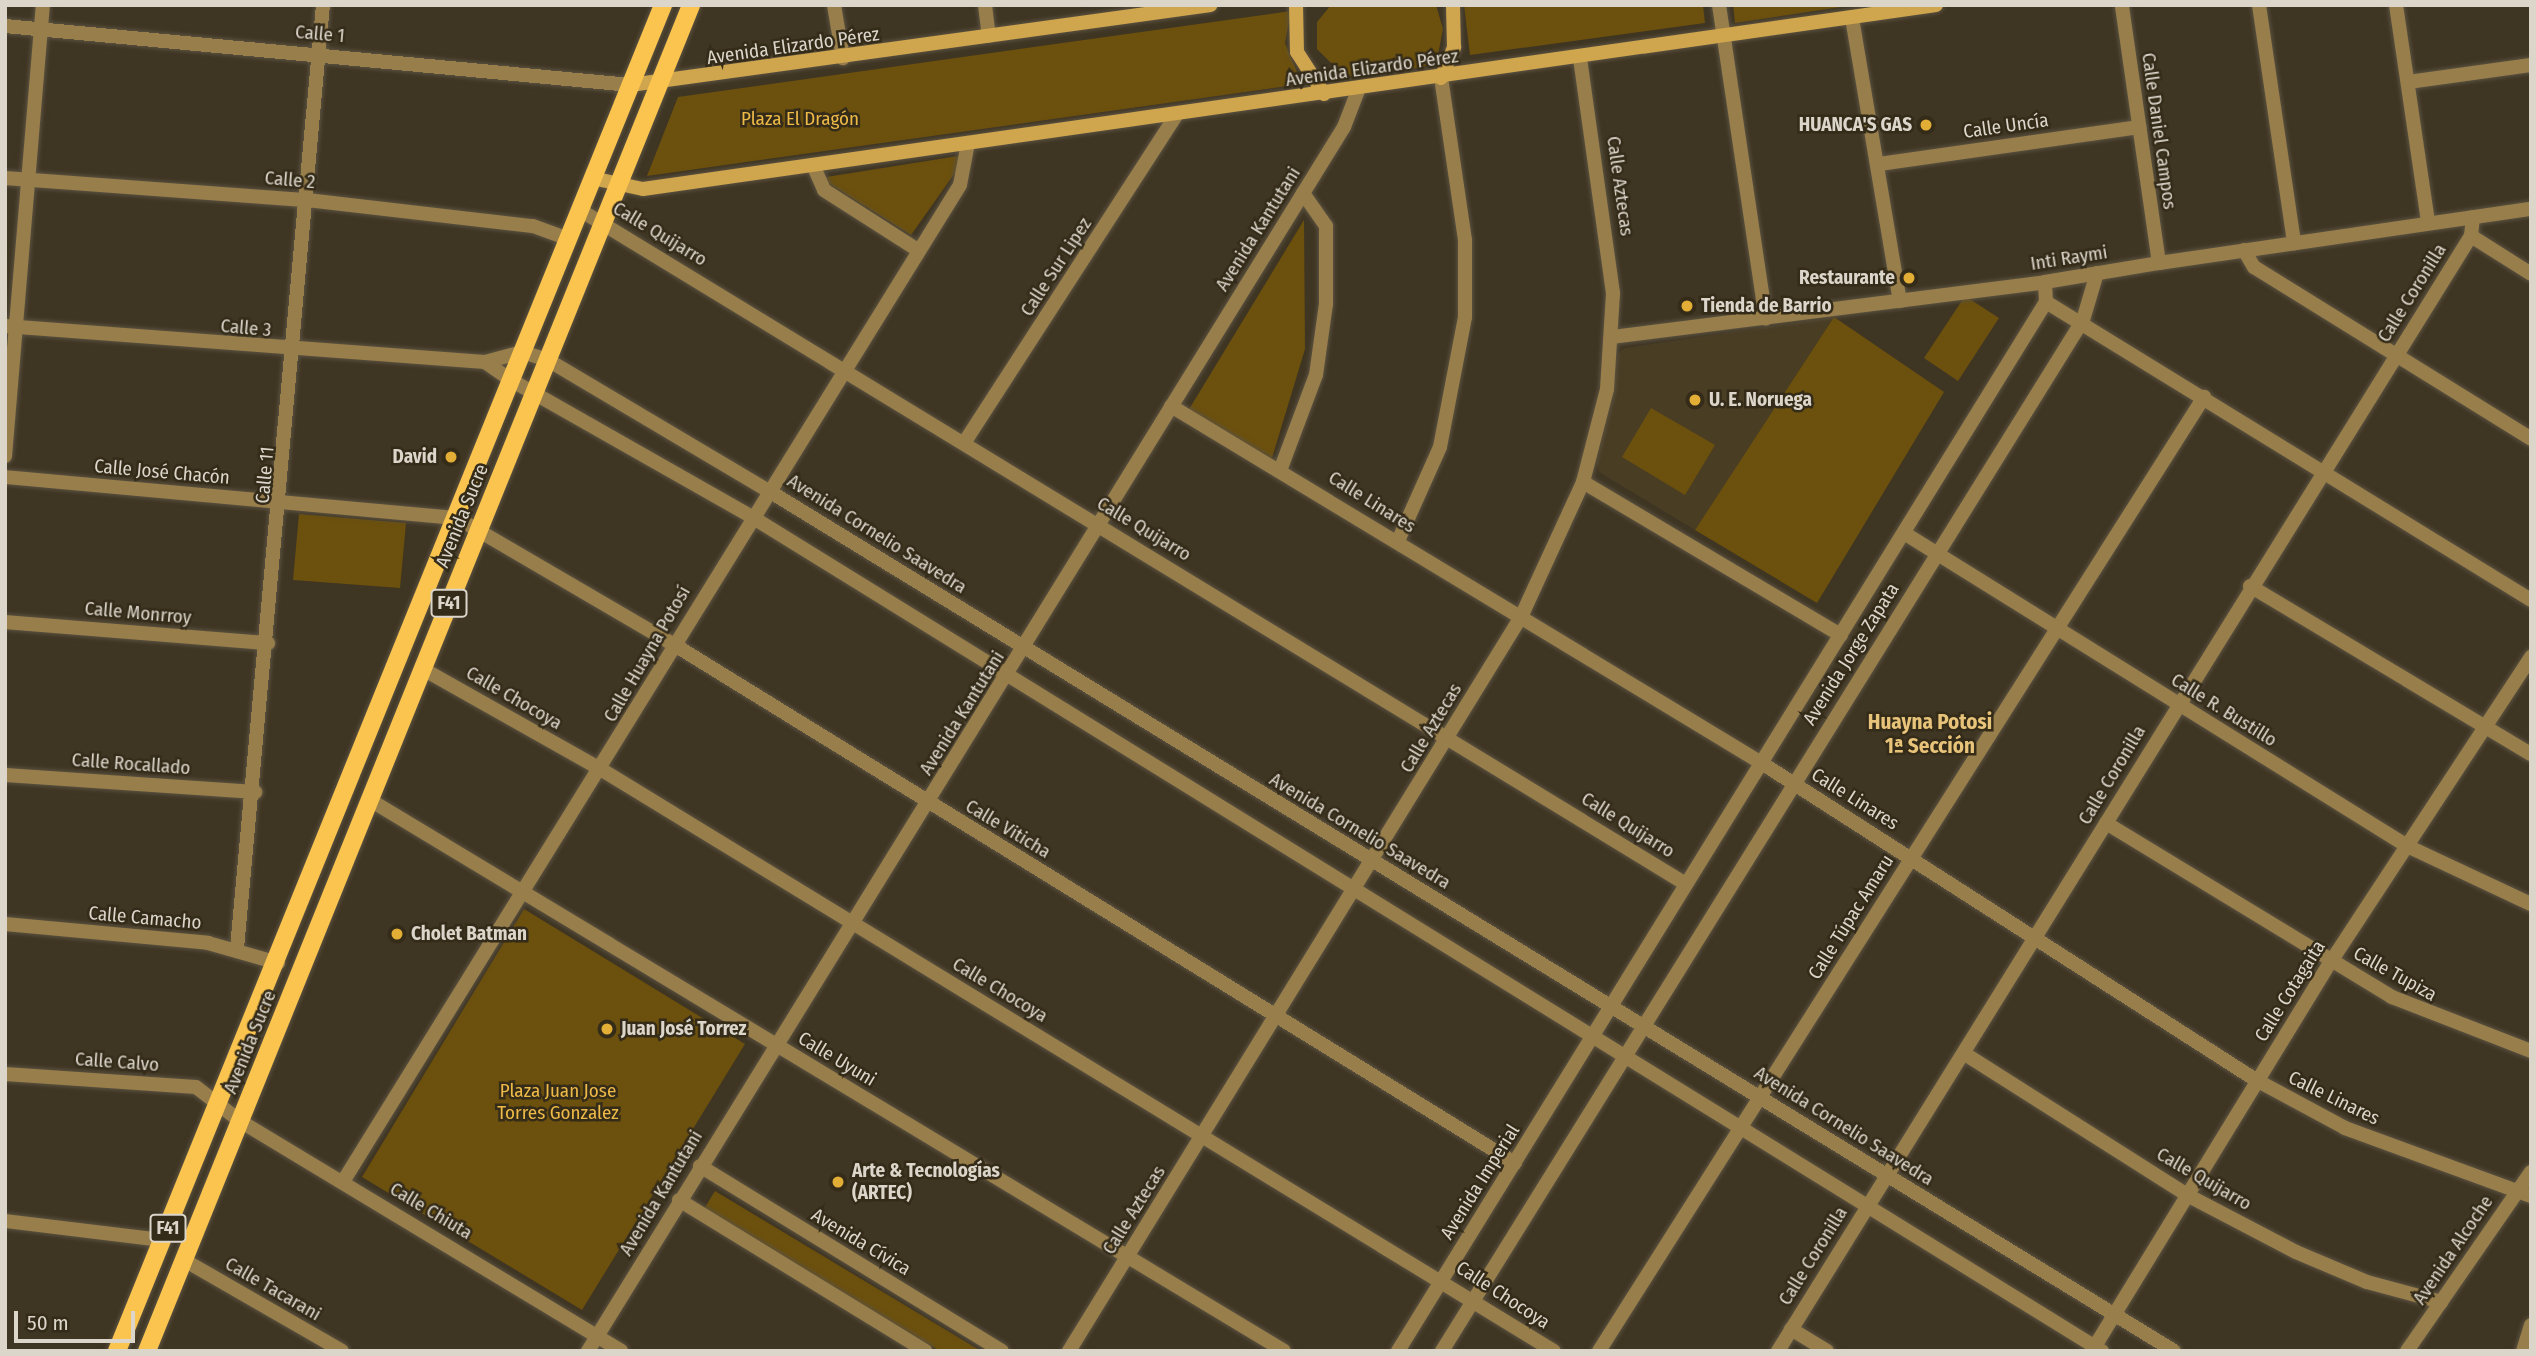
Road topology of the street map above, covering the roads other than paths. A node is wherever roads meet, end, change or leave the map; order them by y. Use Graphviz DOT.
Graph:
graph roads {
  1 [pos="43,5"];
  2 [pos="323,5"];
  3 [pos="663,5"];
  4 [pos="691,5"];
  5 [pos="834,5"];
  6 [pos="985,5"];
  7 [pos="1211,5"];
  8 [pos="1296,5"];
  9 [pos="1453,5"];
  10 [pos="1719,5"];
  11 [pos="1936,5"];
  12 [pos="2122,5"];
  13 [pos="2259,5"];
  14 [pos="2396,5"];
  15 [pos="1140,10"];
  16 [pos="1852,18"];
  17 [pos="5,26"];
  18 [pos="41,30"];
  19 [pos="989,36"];
  20 [pos="1724,36"];
  21 [pos="319,53"];
  22 [pos="1580,57"];
  23 [pos="843,58"];
  24 [pos="2531,65"];
  25 [pos="1441,78"];
  26 [pos="2408,82"];
  27 [pos="630,85"];
  28 [pos="659,85"];
  29 [pos="1358,90"];
  30 [pos="1324,94"];
  31 [pos="1177,114"];
  32 [pos="2139,127"];
  33 [pos="968,143"];
  34 [pos="1879,164"];
  35 [pos="813,165"];
  36 [pos="5,177"];
  37 [pos="592,178"];
  38 [pos="29,180"];
  39 [pos="618,186"];
  40 [pos="1303,192"];
  41 [pos="307,200"];
  42 [pos="2531,208"];
  43 [pos="580,210"];
  44 [pos="2473,217"];
  45 [pos="603,222"];
  46 [pos="2428,223"];
  47 [pos="2471,236"];
  48 [pos="569,239"];
  49 [pos="2294,243"];
  50 [pos="918,250"];
  51 [pos="2244,250"];
  52 [pos="2159,263"];
  53 [pos="2097,273"];
  54 [pos="2531,274"];
  55 [pos="2045,282"];
  56 [pos="1900,301"];
  57 [pos="2046,302"];
  58 [pos="1766,318"];
  59 [pos="2083,320"];
  60 [pos="11,327"];
  61 [pos="1612,337"];
  62 [pos="294,351"];
  63 [pos="522,352"];
  64 [pos="2397,354"];
  65 [pos="548,359"];
  66 [pos="485,362"];
  67 [pos="846,370"];
  68 [pos="511,380"];
  69 [pos="534,392"];
  70 [pos="2204,397"];
  71 [pos="1171,406"];
  72 [pos="2531,439"];
  73 [pos="966,440"];
  74 [pos="5,456"];
  75 [pos="1281,468"];
  76 [pos="2323,471"];
  77 [pos="5,477"];
  78 [pos="1583,481"];
  79 [pos="769,491"];
  80 [pos="282,502"];
  81 [pos="752,517"];
  82 [pos="457,518"];
  83 [pos="1098,524"];
  84 [pos="1904,533"];
  85 [pos="477,534"];
  86 [pos="1398,541"];
  87 [pos="1937,553"];
  88 [pos="2250,586"];
  89 [pos="2531,600"];
  90 [pos="1521,617"];
  91 [pos="5,622"];
  92 [pos="2058,627"];
  93 [pos="1841,635"];
  94 [pos="268,643"];
  95 [pos="673,644"];
  96 [pos="1025,648"];
  97 [pos="2531,657"];
  98 [pos="423,669"];
  99 [pos="1009,674"];
  100 [pos="2178,704"];
  101 [pos="2485,729"];
  102 [pos="1450,735"];
  103 [pos="2531,754"];
  104 [pos="1760,762"];
  105 [pos="602,770"];
  106 [pos="5,775"];
  107 [pos="1794,784"];
  108 [pos="255,792"];
  109 [pos="370,800"];
  110 [pos="929,803"];
  111 [pos="2105,823"];
  112 [pos="2407,846"];
  113 [pos="1912,857"];
  114 [pos="1373,862"];
  115 [pos="1686,884"];
  116 [pos="1355,891"];
  117 [pos="527,893"];
  118 [pos="2531,905"];
  119 [pos="852,922"];
  120 [pos="5,924"];
  121 [pos="2037,936"];
  122 [pos="237,948"];
  123 [pos="2332,960"];
  124 [pos="278,962"];
  125 [pos="1611,1006"];
  126 [pos="1277,1015"];
  127 [pos="1643,1025"];
  128 [pos="1593,1033"];
  129 [pos="776,1044"];
  130 [pos="2531,1051"];
  131 [pos="1627,1052"];
  132 [pos="1965,1054"];
  133 [pos="5,1074"];
  134 [pos="2256,1080"];
  135 [pos="1760,1097"];
  136 [pos="220,1105"];
  137 [pos="240,1121"];
  138 [pos="1741,1126"];
  139 [pos="1203,1137"];
  140 [pos="1515,1163"];
  141 [pos="700,1166"];
  142 [pos="2531,1172"];
  143 [pos="1886,1174"];
  144 [pos="344,1180"];
  145 [pos="2524,1194"];
  146 [pos="2188,1195"];
  147 [pos="679,1200"];
  148 [pos="1867,1208"];
  149 [pos="5,1221"];
  150 [pos="163,1240"];
  151 [pos="1127,1257"];
  152 [pos="184,1260"];
  153 [pos="1442,1279"];
  154 [pos="1475,1299"];
  155 [pos="2441,1302"];
  156 [pos="2114,1318"];
  157 [pos="2531,1325"];
  158 [pos="1791,1329"];
  159 [pos="597,1336"];
  160 [pos="2096,1349"];
  161 [pos="117,1351"];
  162 [pos="147,1351"];
  163 [pos="342,1351"];
  164 [pos="588,1351"];
  165 [pos="621,1351"];
  166 [pos="925,1351"];
  167 [pos="1002,1351"];
  168 [pos="1069,1351"];
  169 [pos="1284,1351"];
  170 [pos="1398,1351"];
  171 [pos="1442,1351"];
  172 [pos="1554,1351"];
  173 [pos="1599,1351"];
  174 [pos="1778,1351"];
  175 [pos="1827,1351"];
  176 [pos="2174,1351"];
  177 [pos="2407,1351"];
  178 [pos="2523,1351"];
  1 -- 18 [label="street"];
  2 -- 21 [label="street, Calle 11"];
  3 -- 27 [label="main road, Avenida Sucre / F41"];
  4 -- 28 [label="main road, Avenida Sucre / F41"];
  5 -- 23 [label="street"];
  6 -- 19 [label="street"];
  7 -- 15 [label="main road, Avenida Elizardo Pérez"];
  8 -- 30 [label="main road"];
  9 -- 25 [label="main road"];
  10 -- 20 [label="street"];
  11 -- 16 [label="main road, Avenida Elizardo Pérez"];
  12 -- 32 [label="street, Calle Daniel Campos"];
  13 -- 49 [label="street"];
  14 -- 26 [label="street"];
  15 -- 19 [label="main road, Avenida Elizardo Pérez"];
  16 -- 20 [label="main road, Avenida Elizardo Pérez"];
  16 -- 34 [label="street"];
  17 -- 18 [label="street, Calle 1"];
  18 -- 21 [label="street, Calle 1"];
  18 -- 38 [label="street"];
  19 -- 23 [label="main road, Avenida Elizardo Pérez"];
  20 -- 22 [label="main road, Avenida Elizardo Pérez"];
  20 -- 58 [label="street"];
  21 -- 27 [label="street, Calle 1"];
  21 -- 41 [label="street, Calle 11"];
  22 -- 25 [label="main road, Avenida Elizardo Pérez"];
  22 -- 61 [label="street, Calle Aztecas"];
  23 -- 28 [label="main road, Avenida Elizardo Pérez"];
  24 -- 26 [label="street"];
  25 -- 29 [label="main road, Avenida Elizardo Pérez"];
  25 -- 86 [label="street"];
  26 -- 46 [label="street"];
  27 -- 28 [label="main road, Avenida Elizardo Pérez"];
  27 -- 37 [label="main road, Avenida Sucre / F41"];
  28 -- 39 [label="main road, Avenida Sucre / F41"];
  29 -- 30 [label="main road, Avenida Elizardo Pérez"];
  29 -- 40 [label="street, Avenida Kantutani"];
  30 -- 31 [label="main road, Avenida Elizardo Pérez"];
  31 -- 33 [label="main road, Avenida Elizardo Pérez"];
  31 -- 73 [label="street, Calle Sur Lipez"];
  32 -- 34 [label="street, Calle Uncía"];
  32 -- 52 [label="street, Calle Daniel Campos"];
  33 -- 35 [label="main road, Avenida Elizardo Pérez"];
  33 -- 50 [label="street, Calle Huayna Potosí"];
  34 -- 56 [label="street"];
  35 -- 39 [label="main road, Avenida Elizardo Pérez"];
  35 -- 50 [label="street"];
  36 -- 38 [label="street, Calle 2"];
  37 -- 39 [label="main road"];
  37 -- 43 [label="main road, Avenida Sucre / F41"];
  38 -- 41 [label="street, Calle 2"];
  38 -- 60 [label="street"];
  39 -- 45 [label="main road, Avenida Sucre / F41"];
  40 -- 71 [label="street, Avenida Kantutani"];
  40 -- 75 [label="street"];
  41 -- 48 [label="street, Calle 2"];
  41 -- 62 [label="street, Calle 11"];
  42 -- 44 [label="street, Inti Raymi"];
  43 -- 45 [label="street, Calle Quijarro"];
  43 -- 48 [label="main road, Avenida Sucre / F41"];
  44 -- 46 [label="street, Inti Raymi"];
  44 -- 47 [label="street, Calle Coronilla"];
  45 -- 65 [label="main road, Avenida Sucre / F41"];
  45 -- 67 [label="street, Calle Quijarro"];
  46 -- 49 [label="street, Inti Raymi"];
  47 -- 54 [label="street"];
  47 -- 64 [label="street, Calle Coronilla"];
  48 -- 63 [label="main road, Avenida Sucre / F41"];
  49 -- 51 [label="street, Inti Raymi"];
  50 -- 67 [label="street, Calle Huayna Potosí"];
  51 -- 52 [label="street, Inti Raymi"];
  51 -- 64 [label="street"];
  52 -- 53 [label="street, Inti Raymi"];
  53 -- 55 [label="street, Inti Raymi"];
  53 -- 59 [label="street, Avenida Jorge Zapata"];
  55 -- 56 [label="street, Inti Raymi"];
  55 -- 57 [label="street"];
  56 -- 58 [label="street, Inti Raymi"];
  57 -- 59 [label="street"];
  57 -- 84 [label="street, Avenida Jorge Zapata"];
  58 -- 61 [label="street, Inti Raymi"];
  59 -- 70 [label="street"];
  59 -- 87 [label="street, Avenida Jorge Zapata"];
  60 -- 62 [label="street, Calle 3"];
  60 -- 74 [label="street"];
  61 -- 78 [label="street, Calle Aztecas"];
  62 -- 66 [label="street, Calle 3"];
  62 -- 80 [label="street, Calle 11"];
  63 -- 65 [label="street, Avenida Cornelio Saavedra"];
  63 -- 66 [label="street, Calle 3"];
  63 -- 68 [label="main road, Avenida Sucre / F41"];
  64 -- 72 [label="street"];
  64 -- 76 [label="street, Calle Coronilla"];
  65 -- 69 [label="main road, Avenida Sucre / F41"];
  65 -- 79 [label="street, Avenida Cornelio Saavedra"];
  66 -- 68 [label="street"];
  67 -- 73 [label="street, Calle Quijarro"];
  67 -- 79 [label="street, Calle Huayna Potosí"];
  68 -- 69 [label="street"];
  68 -- 82 [label="main road, Avenida Sucre / F41"];
  69 -- 81 [label="street"];
  69 -- 85 [label="main road, Avenida Sucre / F41"];
  70 -- 76 [label="street"];
  70 -- 92 [label="street, Calle Túpac Amaru"];
  71 -- 75 [label="street, Calle Linares"];
  71 -- 83 [label="street, Avenida Kantutani"];
  73 -- 83 [label="street, Calle Quijarro"];
  75 -- 86 [label="street, Calle Linares"];
  76 -- 88 [label="street, Calle Coronilla"];
  76 -- 89 [label="street"];
  77 -- 80 [label="street, Calle José Chacón"];
  78 -- 90 [label="street, Calle Aztecas"];
  78 -- 93 [label="street"];
  79 -- 81 [label="street, Calle Huayna Potosí"];
  79 -- 96 [label="street, Avenida Cornelio Saavedra"];
  80 -- 82 [label="street, Calle José Chacón"];
  80 -- 94 [label="street, Calle 11"];
  81 -- 95 [label="street, Calle Huayna Potosí"];
  81 -- 99 [label="street"];
  82 -- 85 [label="street"];
  82 -- 124 [label="main road, Avenida Sucre / F41"];
  83 -- 96 [label="street, Avenida Kantutani"];
  83 -- 102 [label="street, Calle Quijarro"];
  84 -- 87 [label="street, Calle R. Bustillo"];
  84 -- 93 [label="street, Avenida Jorge Zapata"];
  85 -- 95 [label="street, Calle Viticha"];
  85 -- 98 [label="main road, Avenida Sucre / F41"];
  86 -- 90 [label="street, Calle Linares"];
  87 -- 92 [label="street, Calle R. Bustillo"];
  87 -- 107 [label="street, Avenida Jorge Zapata"];
  88 -- 100 [label="street, Calle Coronilla"];
  88 -- 101 [label="street"];
  90 -- 102 [label="street, Calle Aztecas"];
  90 -- 104 [label="street, Calle Linares"];
  91 -- 94 [label="street, Calle Monrroy"];
  92 -- 100 [label="street, Calle R. Bustillo"];
  92 -- 113 [label="street, Calle Túpac Amaru"];
  93 -- 104 [label="street, Avenida Jorge Zapata"];
  94 -- 108 [label="street, Calle 11"];
  95 -- 105 [label="street, Calle Huayna Potosí"];
  95 -- 110 [label="street, Calle Viticha"];
  96 -- 99 [label="street, Avenida Kantutani"];
  96 -- 114 [label="street, Avenida Cornelio Saavedra"];
  97 -- 101 [label="street, Calle Cotagaita"];
  98 -- 105 [label="street, Calle Chocoya"];
  98 -- 109 [label="main road, Avenida Sucre / F41"];
  99 -- 110 [label="street, Avenida Kantutani"];
  99 -- 116 [label="street"];
  100 -- 111 [label="street, Calle Coronilla"];
  100 -- 112 [label="street, Calle R. Bustillo"];
  101 -- 103 [label="street"];
  101 -- 112 [label="street, Calle Cotagaita"];
  102 -- 114 [label="street, Calle Aztecas"];
  102 -- 115 [label="street, Calle Quijarro"];
  104 -- 107 [label="street, Calle Linares"];
  104 -- 115 [label="street, Avenida Jorge Zapata"];
  105 -- 117 [label="street, Calle Huayna Potosí"];
  105 -- 119 [label="street, Calle Chocoya"];
  106 -- 108 [label="street, Calle Rocallado"];
  107 -- 113 [label="street, Calle Linares"];
  107 -- 127 [label="street, Avenida Jorge Zapata"];
  108 -- 122 [label="street, Calle 11"];
  109 -- 117 [label="street, Calle Uyuni"];
  109 -- 137 [label="main road, Avenida Sucre / F41"];
  110 -- 119 [label="street, Avenida Kantutani"];
  110 -- 126 [label="street, Calle Viticha"];
  111 -- 121 [label="street, Calle Coronilla"];
  111 -- 123 [label="street, Calle Tupiza"];
  112 -- 118 [label="street, Calle R. Bustillo"];
  112 -- 123 [label="street, Calle Cotagaita"];
  113 -- 121 [label="street, Calle Linares"];
  113 -- 135 [label="street, Calle Túpac Amaru"];
  114 -- 116 [label="street, Calle Aztecas"];
  114 -- 125 [label="street, Avenida Cornelio Saavedra"];
  115 -- 125 [label="street, Avenida Jorge Zapata"];
  116 -- 126 [label="street, Calle Aztecas"];
  116 -- 128 [label="street"];
  117 -- 129 [label="street, Calle Uyuni"];
  117 -- 144 [label="street, Calle Huayna Potosí"];
  119 -- 129 [label="street, Avenida Kantutani"];
  119 -- 139 [label="street, Calle Chocoya"];
  120 -- 122 [label="street, Calle Camacho"];
  121 -- 132 [label="street, Calle Coronilla"];
  121 -- 134 [label="street, Calle Linares"];
  122 -- 124 [label="street, Calle Camacho"];
  123 -- 130 [label="street, Calle Tupiza"];
  123 -- 134 [label="street, Calle Cotagaita"];
  124 -- 136 [label="main road, Avenida Sucre / F41"];
  125 -- 127 [label="street, Avenida Cornelio Saavedra"];
  125 -- 128 [label="street, Avenida Jorge Zapata"];
  126 -- 139 [label="street, Calle Aztecas"];
  126 -- 140 [label="street, Calle Viticha"];
  127 -- 131 [label="street, Avenida Jorge Zapata"];
  127 -- 135 [label="street, Avenida Cornelio Saavedra"];
  128 -- 131 [label="street"];
  128 -- 140 [label="street, Avenida Imperial"];
  129 -- 141 [label="street, Avenida Kantutani"];
  129 -- 151 [label="street, Calle Uyuni"];
  131 -- 138 [label="street"];
  131 -- 154 [label="street"];
  132 -- 143 [label="street, Calle Coronilla"];
  132 -- 146 [label="street, Calle Quijarro"];
  133 -- 136 [label="street, Calle Calvo"];
  134 -- 145 [label="street, Calle Linares"];
  134 -- 146 [label="street, Calle Cotagaita"];
  135 -- 138 [label="street, Calle Túpac Amaru"];
  135 -- 143 [label="street, Avenida Cornelio Saavedra"];
  136 -- 137 [label="street, Calle Chiuta"];
  136 -- 150 [label="main road, F41"];
  137 -- 144 [label="street, Calle Chiuta"];
  137 -- 152 [label="main road, F41"];
  138 -- 148 [label="street"];
  138 -- 173 [label="street, Calle Túpac Amaru"];
  139 -- 151 [label="street, Calle Aztecas"];
  139 -- 153 [label="street, Calle Chocoya"];
  140 -- 153 [label="street, Avenida Imperial"];
  141 -- 147 [label="street, Avenida Kantutani"];
  141 -- 167 [label="street, Avenida Cívica"];
  142 -- 145 [label="street, Avenida Alcoche"];
  143 -- 148 [label="street, Calle Coronilla"];
  143 -- 156 [label="street, Avenida Cornelio Saavedra"];
  144 -- 159 [label="street, Calle Chiuta"];
  145 -- 155 [label="street, Avenida Alcoche"];
  146 -- 155 [label="street, Calle Quijarro"];
  146 -- 156 [label="street, Calle Cotagaita"];
  147 -- 159 [label="street, Avenida Kantutani"];
  147 -- 166 [label="street"];
  148 -- 158 [label="street, Calle Coronilla"];
  148 -- 160 [label="street"];
  149 -- 150 [label="street"];
  150 -- 161 [label="main road, F41"];
  151 -- 168 [label="street, Calle Aztecas"];
  151 -- 169 [label="street, Calle Uyuni"];
  152 -- 162 [label="main road, F41"];
  152 -- 163 [label="street, Calle Tacarani"];
  153 -- 154 [label="street, Calle Chocoya"];
  153 -- 170 [label="street, Avenida Imperial"];
  154 -- 171 [label="street"];
  154 -- 172 [label="street, Calle Chocoya"];
  155 -- 177 [label="street, Avenida Alcoche"];
  156 -- 160 [label="street, Calle Cotagaita"];
  156 -- 176 [label="street, Avenida Cornelio Saavedra"];
  157 -- 178 [label="street"];
  158 -- 174 [label="street, Calle Coronilla"];
  158 -- 175 [label="street"];
  159 -- 164 [label="street, Avenida Kantutani"];
  159 -- 165 [label="street, Calle Chiuta"];
}
